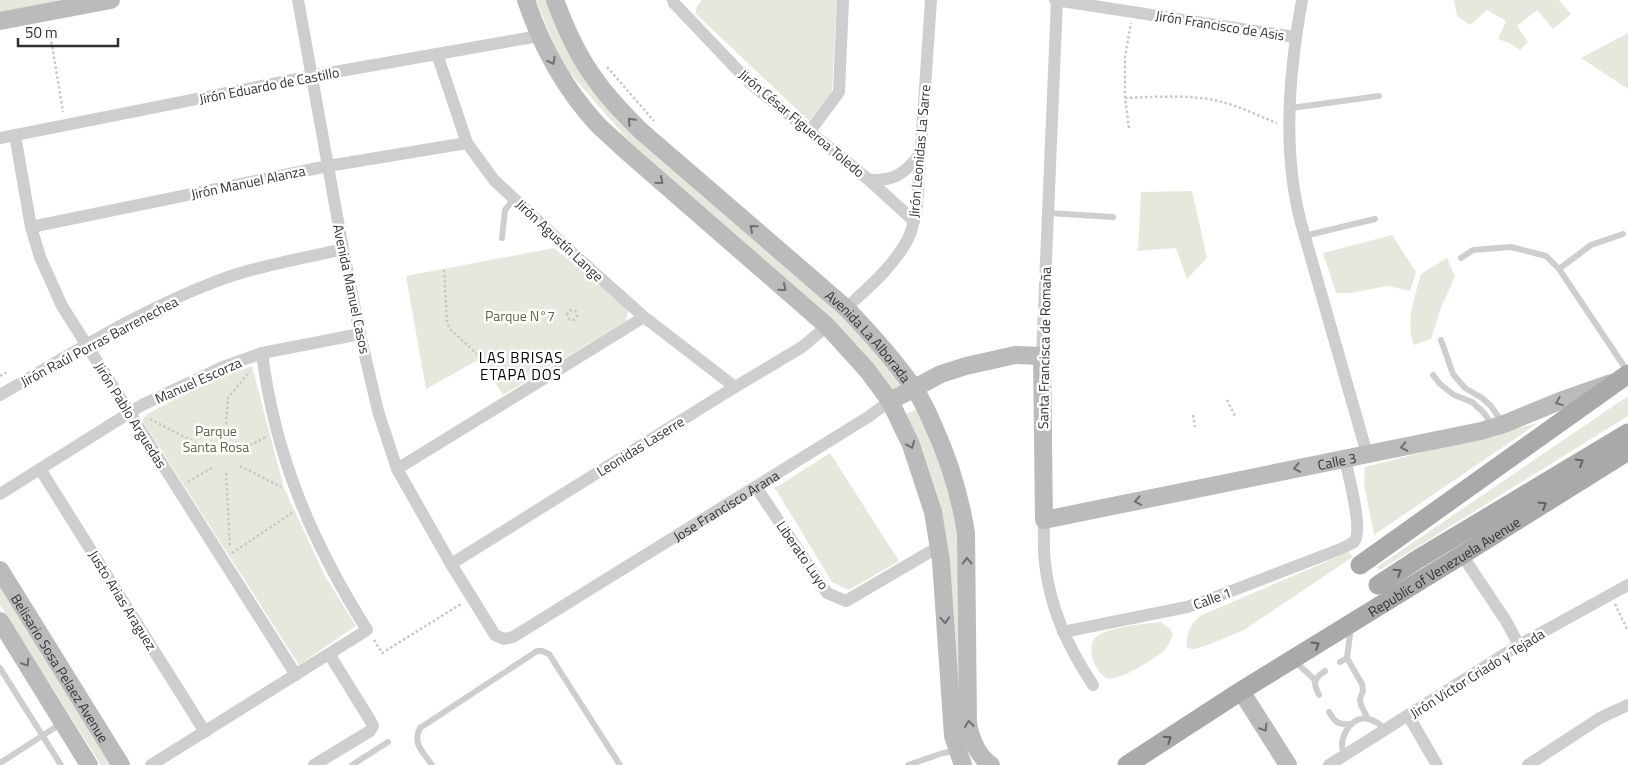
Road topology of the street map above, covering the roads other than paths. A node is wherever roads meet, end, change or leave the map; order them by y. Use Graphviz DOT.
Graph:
graph roads {
  1 [pos="111,0"];
  2 [pos="298,0"];
  3 [pos="526,0"];
  4 [pos="555,0"];
  5 [pos="843,0"];
  6 [pos="930,0"];
  7 [pos="1056,0"];
  8 [pos="1302,0"];
  9 [pos="676,1"];
  10 [pos="0,21"];
  11 [pos="539,36"];
  12 [pos="1295,37"];
  13 [pos="437,54"];
  14 [pos="312,76"];
  15 [pos="1379,96"];
  16 [pos="1291,108"];
  17 [pos="810,131"];
  18 [pos="14,135"];
  19 [pos="0,138"];
  20 [pos="467,143"];
  21 [pos="919,155"];
  22 [pos="328,166"];
  23 [pos="869,180"];
  24 [pos="514,199"];
  25 [pos="1048,213"];
  26 [pos="1113,217"];
  27 [pos="1375,219"];
  28 [pos="914,221"];
  29 [pos="31,227"];
  30 [pos="1624,234"];
  31 [pos="1304,236"];
  32 [pos="502,238"];
  33 [pos="343,249"];
  34 [pos="1461,258"];
  35 [pos="1559,269"];
  36 [pos="846,308"];
  37 [pos="644,317"];
  38 [pos="827,326"];
  39 [pos="360,334"];
  40 [pos="1441,340"];
  41 [pos="87,345"];
  42 [pos="262,353"];
  43 [pos="1042,356"];
  44 [pos="1432,375"];
  45 [pos="1626,376"];
  46 [pos="736,387"];
  47 [pos="914,388"];
  48 [pos="1,391"];
  49 [pos="890,401"];
  50 [pos="130,414"];
  51 [pos="1499,426"];
  52 [pos="1628,433"];
  53 [pos="1628,451"];
  54 [pos="1367,454"];
  55 [pos="1345,459"];
  56 [pos="40,469"];
  57 [pos="397,469"];
  58 [pos="756,487"];
  59 [pos="0,494"];
  60 [pos="1044,520"];
  61 [pos="1472,526"];
  62 [pos="1404,532"];
  63 [pos="940,546"];
  64 [pos="1462,556"];
  65 [pos="1418,559"];
  66 [pos="451,564"];
  67 [pos="1360,564"];
  68 [pos="0,570"];
  69 [pos="1378,585"];
  70 [pos="1628,585"];
  71 [pos="0,621"];
  72 [pos="1352,624"];
  73 [pos="1063,632"];
  74 [pos="1519,645"];
  75 [pos="329,654"];
  76 [pos="1347,658"];
  77 [pos="1290,661"];
  78 [pos="1340,662"];
  79 [pos="0,668"];
  80 [pos="1325,671"];
  81 [pos="296,674"];
  82 [pos="1315,680"];
  83 [pos="1093,685"];
  84 [pos="1241,691"];
  85 [pos="1319,695"];
  86 [pos="1628,705"];
  87 [pos="1329,712"];
  88 [pos="1408,715"];
  89 [pos="1368,719"];
  90 [pos="64,723"];
  91 [pos="1350,724"];
  92 [pos="1386,729"];
  93 [pos="205,732"];
  94 [pos="43,736"];
  95 [pos="388,742"];
  96 [pos="1344,756"];
  97 [pos="960,758"];
  98 [pos="0,763"];
  99 [pos="61,765"];
  100 [pos="89,765"];
  101 [pos="121,765"];
  102 [pos="152,765"];
  103 [pos="314,765"];
  104 [pos="352,765"];
  105 [pos="432,765"];
  106 [pos="620,765"];
  107 [pos="908,765"];
  108 [pos="991,765"];
  109 [pos="1126,765"];
  110 [pos="1288,765"];
  111 [pos="1329,765"];
  112 [pos="1437,765"];
  113 [pos="1528,765"];
  1 -- 10 [label="main road"];
  2 -- 14 [label="street, Avenida Manuel Casos"];
  3 -- 11 [label="main road, Avenida La Alborada"];
  36 -- 4 [label="main road, Avenida La Alborada, one-way"];
  5 -- 17 [label="street"];
  6 -- 21 [label="street, Jirón Leonidas La Sarre"];
  7 -- 12 [label="street, Jirón Francisco de Asis"];
  7 -- 25 [label="street, Santa Francisca de Romaña"];
  8 -- 12 [label="street"];
  9 -- 17 [label="street, Jirón César Figueroa Toledo"];
  11 -- 13 [label="street, Jirón Eduardo de Castillo"];
  11 -- 38 [label="main road, Avenida La Alborada, one-way"];
  12 -- 16 [label="street"];
  13 -- 14 [label="street, Jirón Eduardo de Castillo"];
  13 -- 20 [label="street, Jirón Agustín Lange"];
  14 -- 18 [label="street, Jirón Eduardo de Castillo"];
  14 -- 22 [label="street, Avenida Manuel Casos"];
  15 -- 16 [label="lane"];
  16 -- 31 [label="street"];
  17 -- 23 [label="street, Jirón César Figueroa Toledo"];
  18 -- 19 [label="street, Jirón Eduardo de Castillo"];
  18 -- 29 [label="street, Jirón Pablo Arguedas"];
  20 -- 22 [label="street, Jirón Manuel Alanza"];
  20 -- 24 [label="street, Jirón Agustín Lange"];
  21 -- 23 [label="street"];
  21 -- 28 [label="street, Jirón Leonidas La Sarre"];
  22 -- 29 [label="street, Jirón Manuel Alanza"];
  22 -- 33 [label="street, Avenida Manuel Casos"];
  23 -- 28 [label="street, Jirón César Figueroa Toledo"];
  24 -- 32 [label="lane"];
  24 -- 37 [label="street, Jirón Agustín Lange"];
  25 -- 26 [label="lane"];
  25 -- 43 [label="street, Santa Francisca de Romaña"];
  27 -- 31 [label="lane"];
  28 -- 36 [label="street, Jirón Leonidas La Sarre"];
  29 -- 41 [label="street, Jirón Pablo Arguedas"];
  30 -- 35 [label="lane"];
  31 -- 54 [label="street"];
  33 -- 39 [label="street, Avenida Manuel Casos"];
  33 -- 41 [label="street, Jirón Raúl Porras Barrenechea"];
  34 -- 35 [label="lane"];
  35 -- 45 [label="lane"];
  36 -- 47 [label="main road, Avenida La Alborada"];
  37 -- 46 [label="street, Jirón Agustín Lange"];
  37 -- 57 [label="street"];
  38 -- 46 [label="street, Leonidas Laserre"];
  38 -- 49 [label="main road, Avenida La Alborada"];
  39 -- 42 [label="street, Manuel Escorza"];
  39 -- 57 [label="street, Avenida Manuel Casos"];
  40 -- 51 [label="lane"];
  41 -- 48 [label="street, Jirón Raúl Porras Barrenechea"];
  41 -- 50 [label="street, Jirón Pablo Arguedas"];
  42 -- 50 [label="street, Manuel Escorza"];
  42 -- 75 [label="street"];
  43 -- 47 [label="main road, Jose Francisco Arana"];
  43 -- 60 [label="main road, Santa Francisca de Romaña"];
  44 -- 51 [label="lane"];
  45 -- 51 [label="main road, Calle 3, one-way"];
  45 -- 62 [label="main road"];
  46 -- 66 [label="street, Leonidas Laserre"];
  47 -- 49 [label="main road, Jose Francisco Arana"];
  108 -- 47 [label="main road, Avenida La Alborada, one-way"];
  49 -- 58 [label="street, Jose Francisco Arana"];
  49 -- 63 [label="main road, Avenida La Alborada, one-way"];
  50 -- 56 [label="street, Manuel Escorza"];
  50 -- 81 [label="street, Jirón Pablo Arguedas"];
  51 -- 54 [label="main road, Calle 3, one-way"];
  61 -- 52 [label="main road, Republic of Venezuela Avenue, one-way"];
  64 -- 53 [label="main road, Republic of Venezuela Avenue, one-way"];
  54 -- 55 [label="main road, Calle 3"];
  55 -- 60 [label="main road, Calle 3, one-way"];
  55 -- 73 [label="street, Calle 1"];
  56 -- 59 [label="street, Manuel Escorza"];
  56 -- 93 [label="street, Justo Arias Araguez"];
  57 -- 66 [label="street, Avenida Manuel Casos"];
  58 -- 63 [label="street, Liberato Luyo"];
  58 -- 66 [label="street, Jose Francisco Arana"];
  60 -- 73 [label="street, Santa Francisca de Romaña"];
  61 -- 64 [label="main road"];
  61 -- 65 [label="main road, Republic of Venezuela Avenue"];
  62 -- 65 [label="main road"];
  62 -- 67 [label="main road"];
  63 -- 97 [label="main road, Avenida La Alborada, one-way"];
  64 -- 72 [label="main road, Republic of Venezuela Avenue"];
  64 -- 74 [label="street"];
  69 -- 65 [label="main road, Republic of Venezuela Avenue, one-way"];
  68 -- 101 [label="main road, Belisario Sosa Pelaez Avenue"];
  70 -- 74 [label="street, Jirón Victor Criado y Tejada"];
  71 -- 90 [label="main road, one-way"];
  72 -- 76 [label="lane"];
  77 -- 72 [label="main road, Republic of Venezuela Avenue, one-way"];
  73 -- 83 [label="street, Santa Francisca de Romaña"];
  74 -- 88 [label="street, Jirón Victor Criado y Tejada"];
  75 -- 81 [label="street"];
  75 -- 103 [label="street"];
  76 -- 78 [label="lane"];
  76 -- 89 [label="lane"];
  77 -- 82 [label="lane"];
  77 -- 84 [label="main road, Republic of Venezuela Avenue"];
  79 -- 94 [label="lane"];
  80 -- 82 [label="lane"];
  81 -- 93 [label="street"];
  82 -- 85 [label="lane"];
  109 -- 84 [label="main road, Republic of Venezuela Avenue, one-way"];
  84 -- 110 [label="main road, one-way"];
  86 -- 113 [label="street"];
  87 -- 91 [label="lane"];
  88 -- 92 [label="street, Jirón Victor Criado y Tejada"];
  88 -- 112 [label="street"];
  89 -- 91 [label="lane"];
  89 -- 92 [label="lane"];
  90 -- 94 [label="lane"];
  90 -- 100 [label="main road"];
  91 -- 96 [label="lane"];
  92 -- 96 [label="street, Jirón Victor Criado y Tejada"];
  93 -- 102 [label="street"];
  94 -- 98 [label="lane"];
  94 -- 99 [label="lane"];
  95 -- 104 [label="lane"];
  96 -- 111 [label="street, Jirón Victor Criado y Tejada"];
  97 -- 107 [label="lane"];
  105 -- 106 [label="lane"];
}
